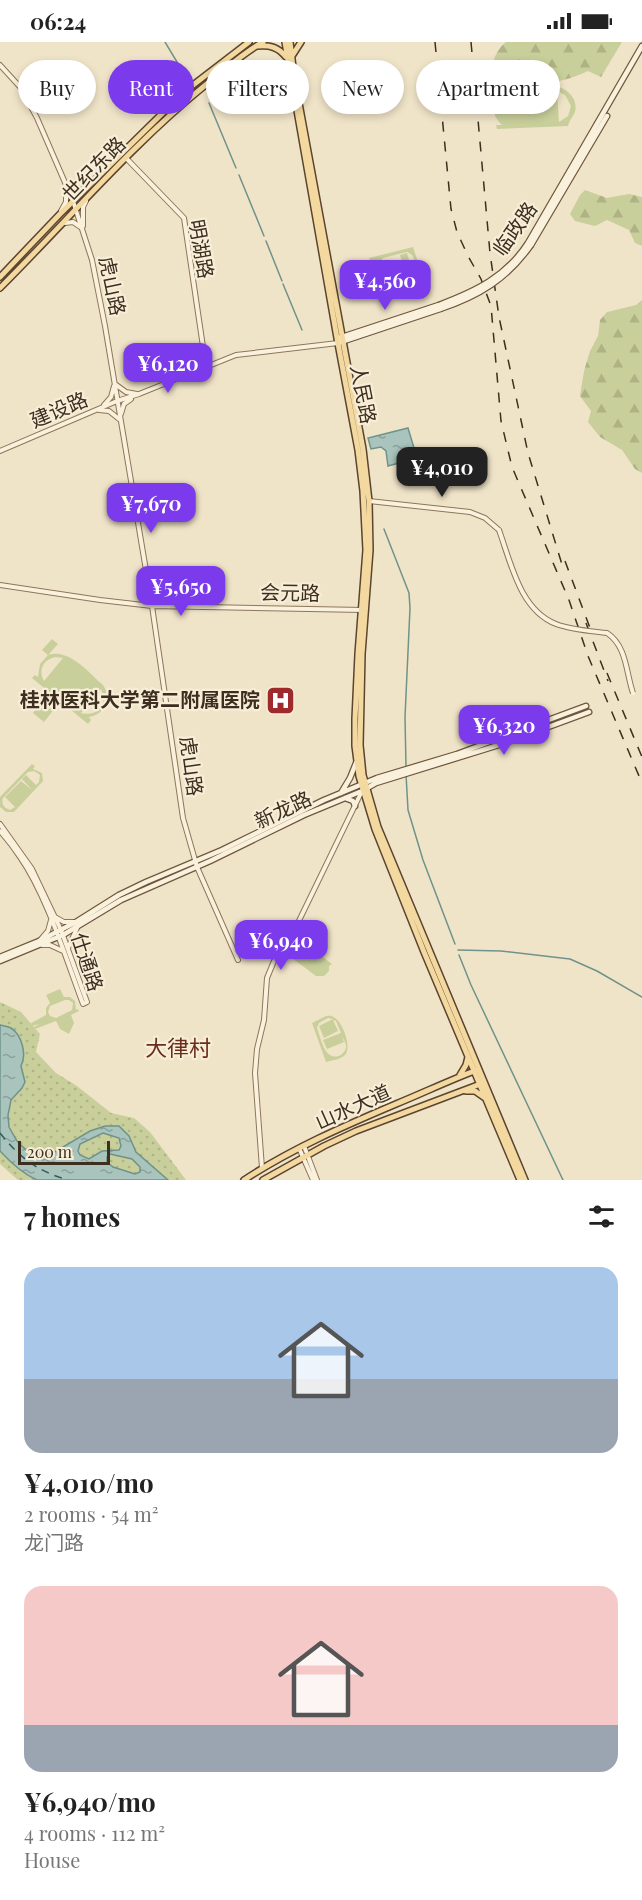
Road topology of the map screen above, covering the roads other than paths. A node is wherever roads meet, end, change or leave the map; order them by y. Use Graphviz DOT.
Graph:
graph roads {
  1 [pos="249,42"];
  2 [pos="263,42"];
  3 [pos="285,42"];
  4 [pos="290,42"];
  5 [pos="301,42"];
  6 [pos="256,46"];
  7 [pos="642,46"];
  8 [pos="642,52"];
  9 [pos="289,58"];
  10 [pos="0,65"];
  11 [pos="126,157"];
  12 [pos="66,186"];
  13 [pos="86,187"];
  14 [pos="88,197"];
  15 [pos="73,201"];
  16 [pos="76,209"];
  17 [pos="60,214"];
  18 [pos="59,226"];
  19 [pos="83,230"];
  20 [pos="530,244"];
  21 [pos="0,277"];
  22 [pos="0,288"];
  23 [pos="339,340"];
  24 [pos="206,367"];
  25 [pos="114,383"];
  26 [pos="139,394"];
  27 [pos="117,401"];
  28 [pos="95,411"];
  29 [pos="121,421"];
  30 [pos="0,451"];
  31 [pos="369,501"];
  32 [pos="0,585"];
  33 [pos="152,606"];
  34 [pos="364,610"];
  35 [pos="633,693"];
  36 [pos="586,706"];
  37 [pos="589,711"];
  38 [pos="357,760"];
  39 [pos="410,769"];
  40 [pos="364,787"];
  41 [pos="340,794"];
  42 [pos="345,798"];
  43 [pos="355,806"];
  44 [pos="0,824"];
  45 [pos="0,831"];
  46 [pos="196,864"];
  47 [pos="53,918"];
  48 [pos="77,924"];
  49 [pos="59,934"];
  50 [pos="40,943"];
  51 [pos="65,950"];
  52 [pos="0,957"];
  53 [pos="238,960"];
  54 [pos="0,962"];
  55 [pos="468,1055"];
  56 [pos="477,1071"];
  57 [pos="457,1078"];
  58 [pos="482,1083"];
  59 [pos="462,1091"];
  60 [pos="488,1100"];
  61 [pos="301,1147"];
  62 [pos="305,1156"];
  63 [pos="262,1168"];
  64 [pos="244,1180"];
  65 [pos="263,1180"];
  66 [pos="312,1180"];
  67 [pos="317,1180"];
  68 [pos="520,1180"];
  69 [pos="525,1180"];
  1 -- 13 [label="main road, 世纪东路"];
  2 -- 6 [label="main road, 世纪东路"];
  3 -- 9 [label="main road"];
  4 -- 9 [label="main road"];
  5 -- 9 [label="main road"];
  6 -- 9 [label="main road"];
  6 -- 11 [label="main road, 世纪东路"];
  7 -- 20 [label="main road, 临政路"];
  8 -- 20 [label="main road, 临政路"];
  9 -- 23 [label="main road, 人民路"];
  10 -- 12 [label="street, 虎山路"];
  11 -- 14 [label="main road, 世纪东路"];
  11 -- 24 [label="street, 明湖路"];
  12 -- 13 [label="street"];
  12 -- 15 [label="street, 虎山路"];
  12 -- 17 [label="street"];
  13 -- 15 [label="main road, 世纪东路"];
  14 -- 16 [label="main road, 世纪东路"];
  14 -- 19 [label="street"];
  15 -- 16 [label="street, 虎山路"];
  15 -- 17 [label="main road, 世纪东路"];
  16 -- 18 [label="main road, 世纪东路"];
  16 -- 19 [label="street, 虎山路"];
  17 -- 21 [label="main road, 世纪东路"];
  18 -- 19 [label="street"];
  18 -- 22 [label="main road, 世纪东路"];
  19 -- 25 [label="street, 虎山路"];
  20 -- 23 [label="main road, 临政路, bridge"];
  23 -- 24 [label="street, 建设路"];
  23 -- 31 [label="main road, 人民路"];
  23 -- 34 [label="main road, 人民路"];
  24 -- 26 [label="street, 建设路"];
  25 -- 26 [label="street"];
  25 -- 27 [label="street, 虎山路"];
  25 -- 28 [label="street"];
  26 -- 27 [label="street, 建设路"];
  26 -- 29 [label="street"];
  27 -- 28 [label="street, 建设路"];
  27 -- 29 [label="street, 虎山路"];
  28 -- 29 [label="street"];
  28 -- 30 [label="street, 建设路"];
  29 -- 33 [label="street, 虎山路"];
  31 -- 34 [label="main road, 人民路"];
  31 -- 35 [label="street, bridge"];
  32 -- 33 [label="street, 会元路"];
  33 -- 34 [label="street, 会元路"];
  33 -- 46 [label="street, 虎山路"];
  34 -- 38 [label="main road, 人民路"];
  34 -- 40 [label="main road, 人民路"];
  36 -- 39 [label="main road, 新龙路"];
  37 -- 39 [label="main road, 新龙路"];
  38 -- 40 [label="main road, 人民路"];
  38 -- 41 [label="main road"];
  39 -- 40 [label="main road, 新龙路"];
  40 -- 41 [label="main road, 新龙路"];
  40 -- 42 [label="main road, 新龙路"];
  40 -- 43 [label="street"];
  40 -- 55 [label="main road"];
  40 -- 56 [label="main road"];
  41 -- 46 [label="main road, 新龙路"];
  42 -- 43 [label="main road"];
  42 -- 46 [label="main road, 新龙路"];
  43 -- 63 [label="street"];
  44 -- 47 [label="street, 仕通路"];
  45 -- 47 [label="street, 仕通路"];
  46 -- 48 [label="main road, 新龙路"];
  46 -- 53 [label="street, 虎山路"];
  47 -- 48 [label="street"];
  47 -- 49 [label="street, 仕通路"];
  47 -- 50 [label="street"];
  48 -- 49 [label="main road, 新龙路"];
  48 -- 51 [label="street"];
  49 -- 50 [label="main road, 新龙路"];
  49 -- 51 [label="street, 仕通路"];
  50 -- 51 [label="street"];
  50 -- 52 [label="main road, 新龙路"];
  50 -- 54 [label="main road, 新龙路"];
  51 -- 51 [label="street, 仕通路"];
  55 -- 56 [label="main road"];
  55 -- 57 [label="main road"];
  56 -- 57 [label="main road, 山水大道"];
  56 -- 58 [label="main road"];
  57 -- 61 [label="main road, 山水大道"];
  58 -- 59 [label="main road, 山水大道"];
  58 -- 60 [label="main road"];
  58 -- 69 [label="main road"];
  59 -- 60 [label="main road"];
  59 -- 62 [label="main road, 山水大道"];
  60 -- 68 [label="main road"];
  61 -- 62 [label="street"];
  61 -- 63 [label="main road, 山水大道"];
  62 -- 65 [label="main road, 山水大道"];
  62 -- 66 [label="street"];
  62 -- 67 [label="street"];
  63 -- 64 [label="main road, 山水大道"];
}
